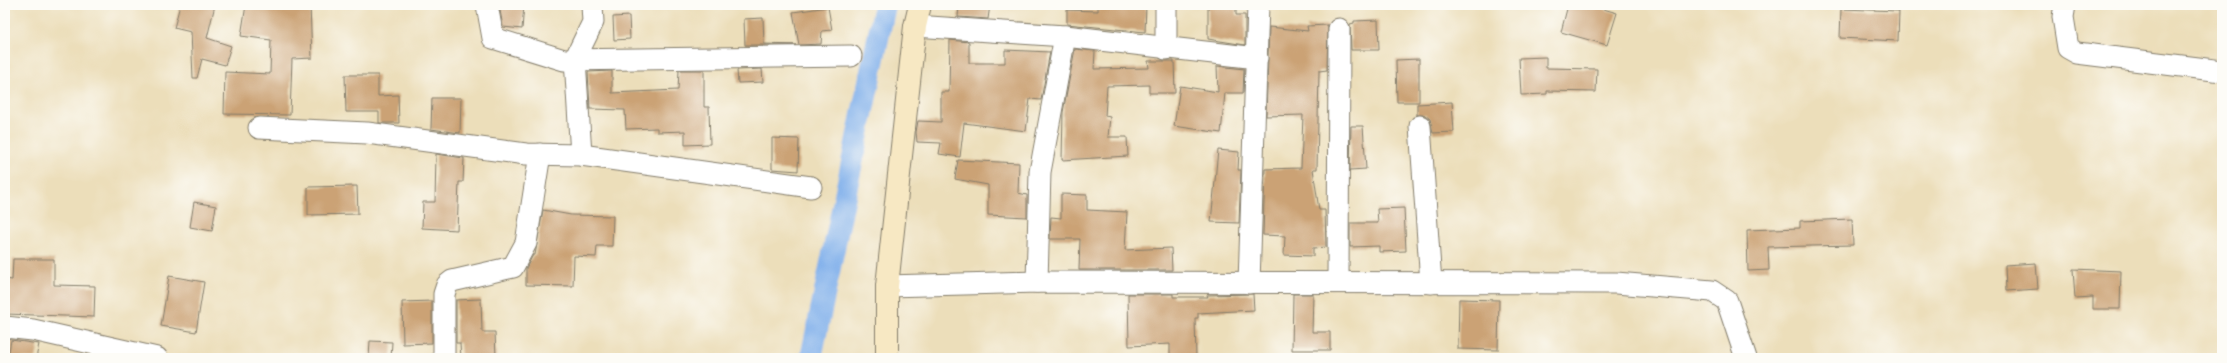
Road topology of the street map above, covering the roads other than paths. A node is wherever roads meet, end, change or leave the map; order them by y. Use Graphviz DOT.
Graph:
graph roads {
  1 [pos="487,5"];
  2 [pos="592,5"];
  3 [pos="920,5"];
  4 [pos="1166,5"];
  5 [pos="1258,5"];
  6 [pos="2065,5"];
  7 [pos="915,26"];
  8 [pos="1338,29"];
  9 [pos="1064,36"];
  10 [pos="1166,49"];
  11 [pos="851,56"];
  12 [pos="1257,58"];
  13 [pos="575,59"];
  14 [pos="2222,71"];
  15 [pos="1420,126"];
  16 [pos="260,128"];
  17 [pos="540,154"];
  18 [pos="581,155"];
  19 [pos="811,187"];
  20 [pos="1037,282"];
  21 [pos="1338,282"];
  22 [pos="1249,283"];
  23 [pos="1430,283"];
  24 [pos="887,286"];
  25 [pos="5,327"];
  26 [pos="157,358"];
  27 [pos="444,358"];
  28 [pos="886,358"];
  29 [pos="1746,358"];
  1 -- 13 [label="street"];
  2 -- 13 [label="street"];
  3 -- 7 [label="street"];
  4 -- 10 [label="street"];
  5 -- 12 [label="street"];
  6 -- 14 [label="street"];
  7 -- 9 [label="street"];
  7 -- 24 [label="street"];
  8 -- 21 [label="street"];
  9 -- 10 [label="street"];
  9 -- 20 [label="street"];
  10 -- 12 [label="street"];
  11 -- 13 [label="street"];
  12 -- 22 [label="street"];
  13 -- 18 [label="street"];
  15 -- 23 [label="street"];
  16 -- 17 [label="street"];
  17 -- 18 [label="street"];
  17 -- 27 [label="street"];
  18 -- 19 [label="street"];
  20 -- 22 [label="street"];
  20 -- 24 [label="street"];
  21 -- 22 [label="street"];
  21 -- 23 [label="street"];
  23 -- 29 [label="street"];
  24 -- 28 [label="street"];
  25 -- 26 [label="street"];
}
